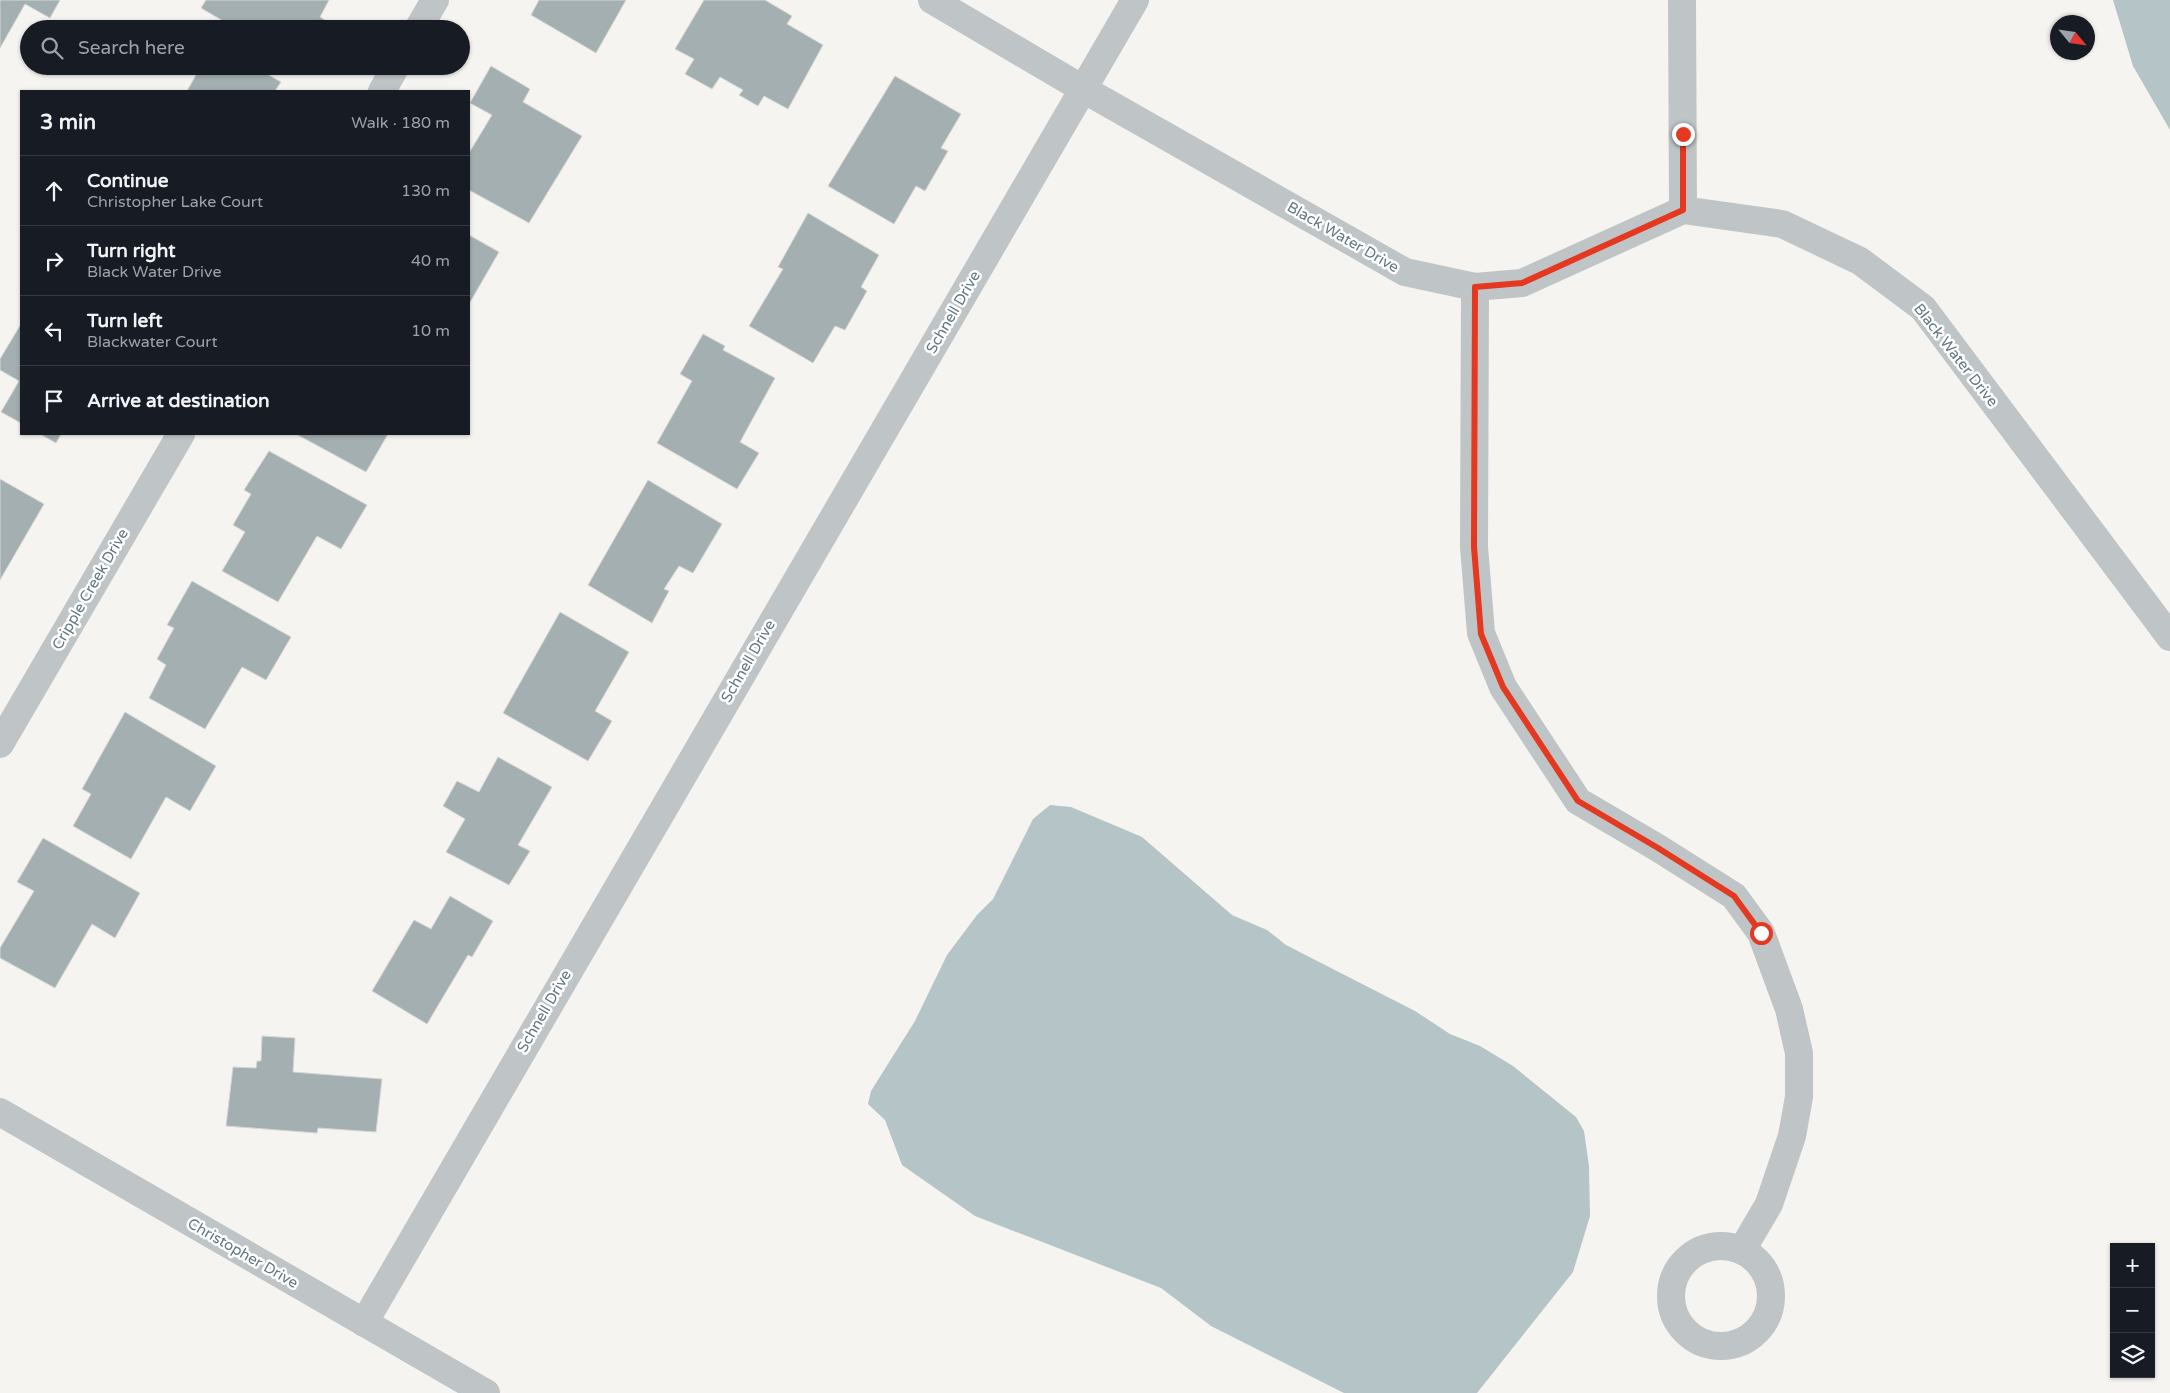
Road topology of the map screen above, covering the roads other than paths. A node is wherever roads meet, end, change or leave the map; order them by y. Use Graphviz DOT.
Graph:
graph roads {
  1 [pos="435,0"];
  2 [pos="932,0"];
  3 [pos="1134,0"];
  4 [pos="1682,0"];
  5 [pos="423,20"];
  6 [pos="391,75"];
  7 [pos="1083,89"];
  8 [pos="383,90"];
  9 [pos="1683,210"];
  10 [pos="1475,287"];
  11 [pos="180,435"];
  12 [pos="2170,637"];
  13 [pos="10,704"];
  14 [pos="0,744"];
  15 [pos="0,1112"];
  16 [pos="1742,1250"];
  17 [pos="364,1323"];
  18 [pos="486,1393"];
  1 -- 5 [label="street"];
  2 -- 7 [label="street, Black Water Drive"];
  3 -- 7 [label="street, Schnell Drive"];
  4 -- 9 [label="street"];
  6 -- 8 [label="street"];
  7 -- 10 [label="street, Black Water Drive"];
  7 -- 17 [label="street, Schnell Drive"];
  9 -- 10 [label="street, Black Water Drive"];
  9 -- 12 [label="street, Black Water Drive"];
  10 -- 16 [label="street"];
  11 -- 13 [label="street, Cripple Creek Drive"];
  13 -- 14 [label="street, Cripple Creek Drive"];
  15 -- 17 [label="street, Christopher Drive"];
  17 -- 18 [label="street, Christopher Drive"];
}
